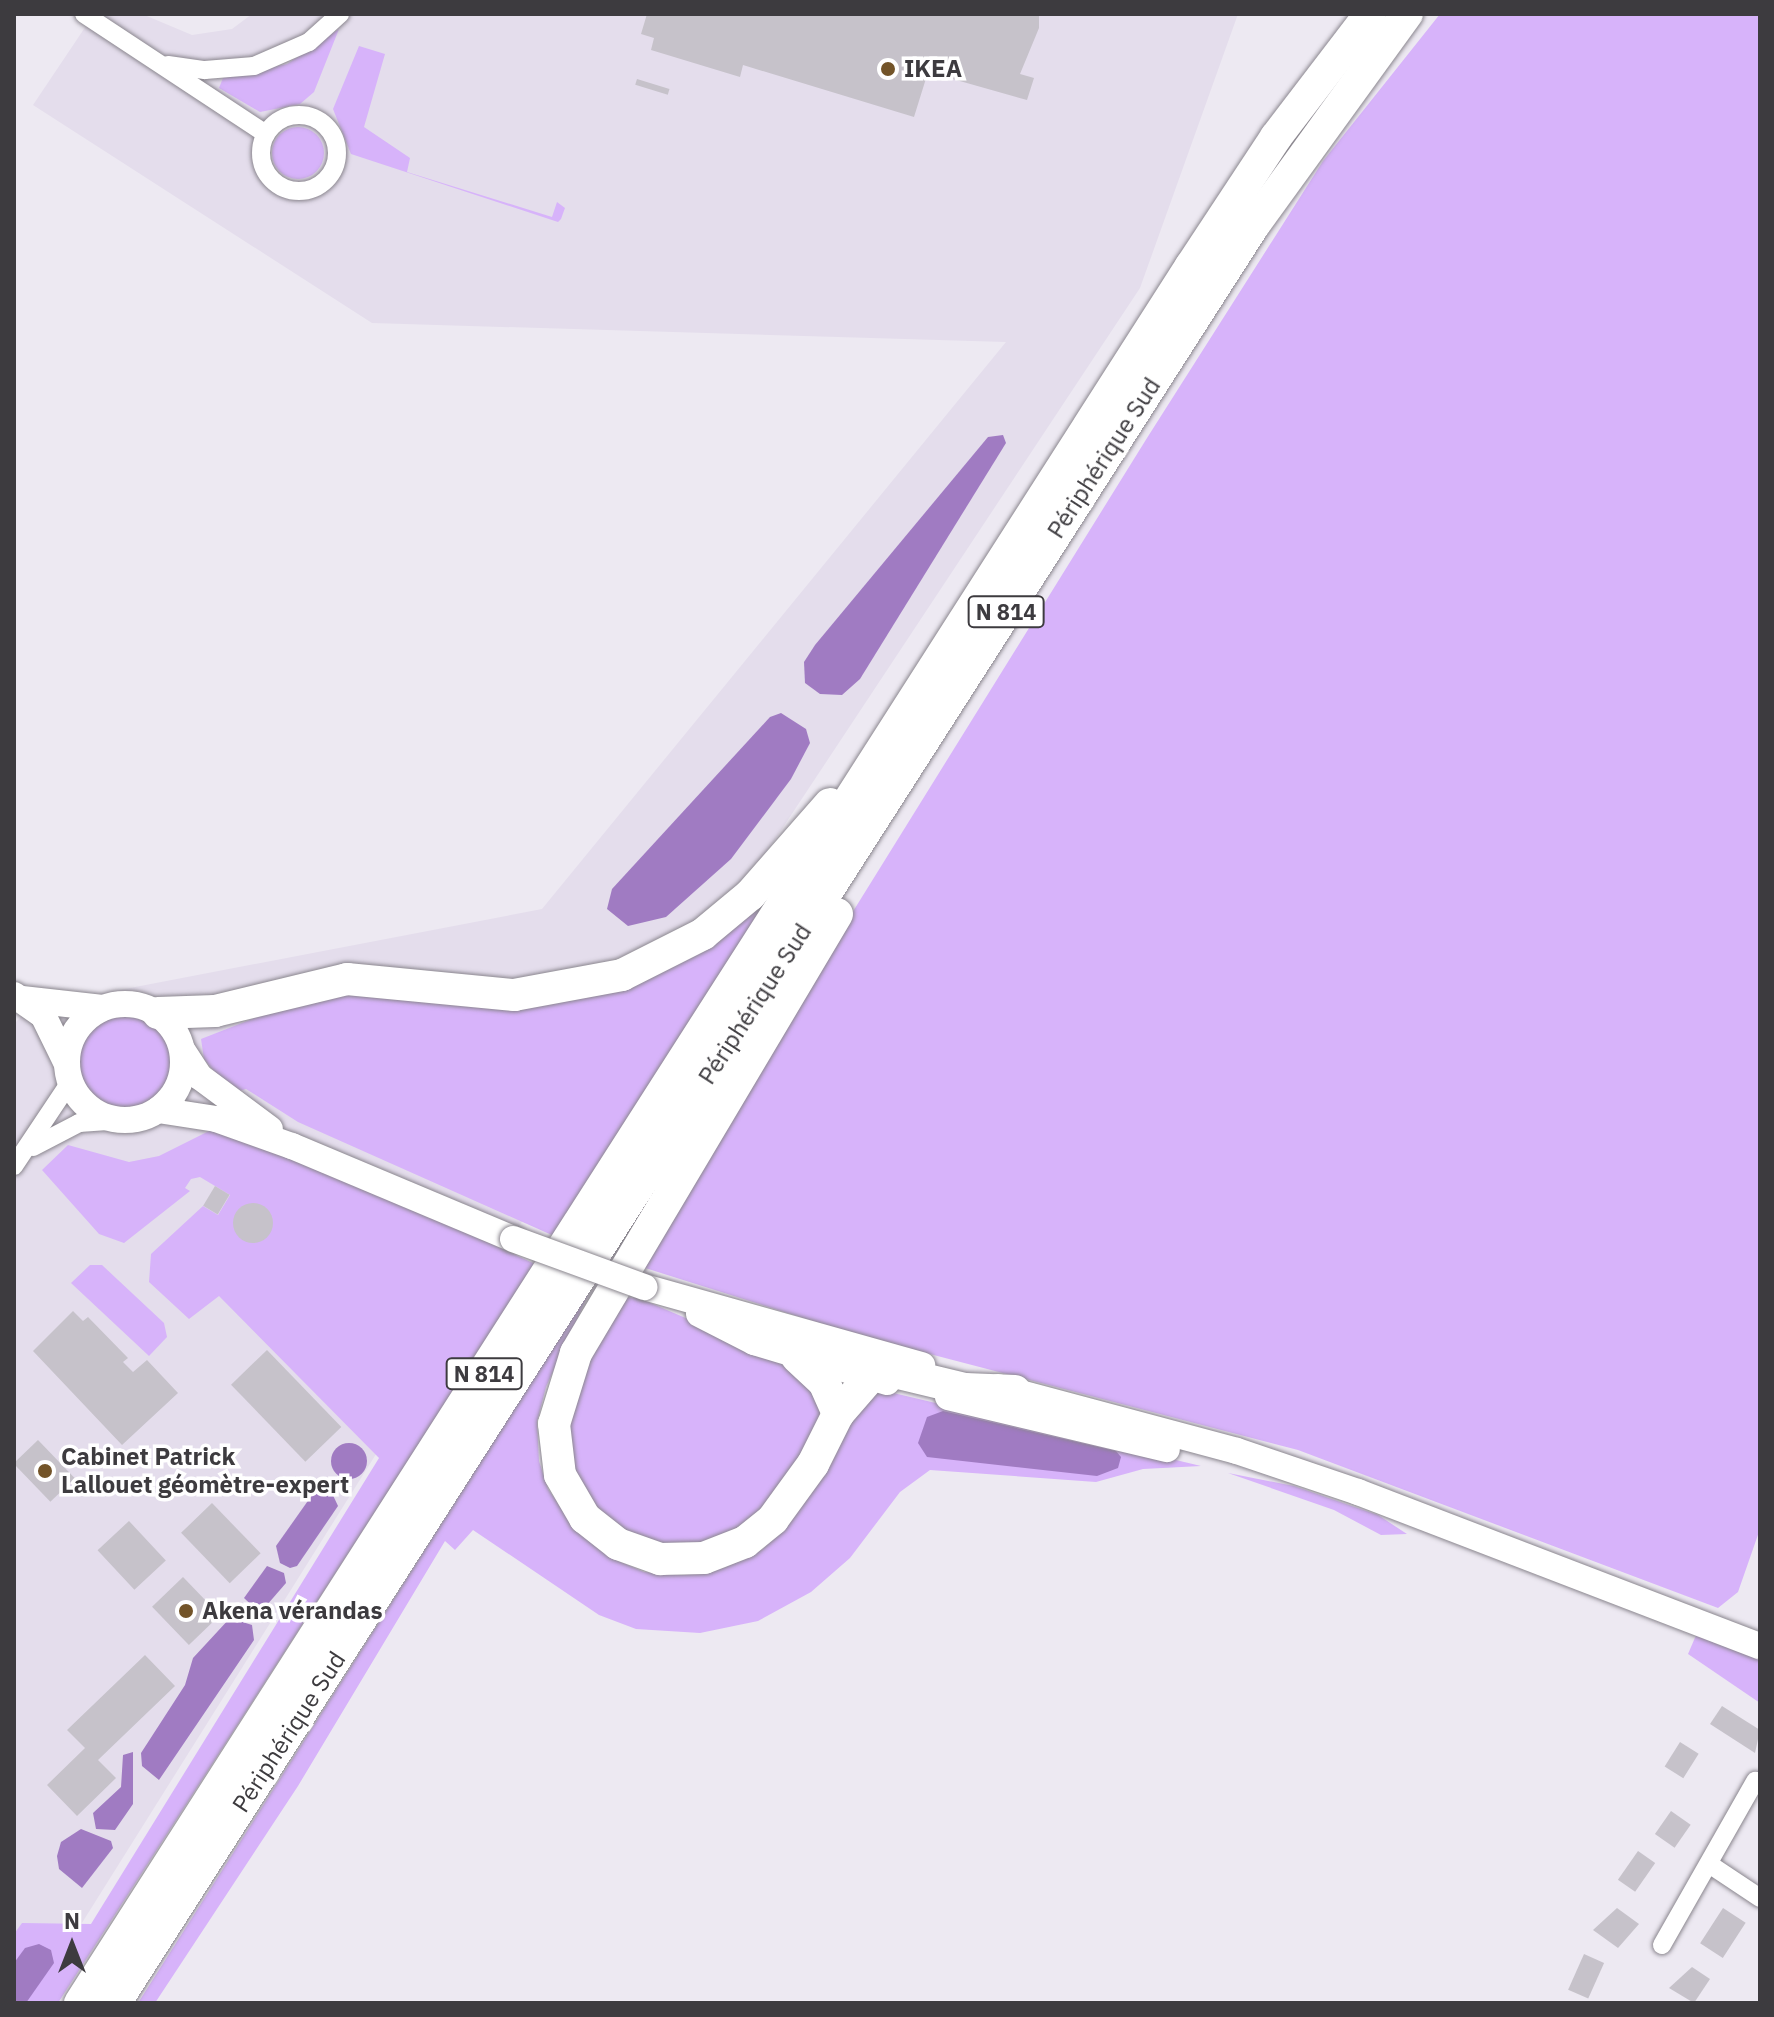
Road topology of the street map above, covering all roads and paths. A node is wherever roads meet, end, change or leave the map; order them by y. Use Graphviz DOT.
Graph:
graph roads {
  1 [pos="84,14"];
  2 [pos="340,14"];
  3 [pos="1370,14"];
  4 [pos="1407,14"];
  5 [pos="152,59"];
  6 [pos="266,134"];
  7 [pos="887,743"];
  8 [pos="838,875"];
  9 [pos="18,997"];
  10 [pos="102,1008"];
  11 [pos="158,1013"];
  12 [pos="183,1051"];
  13 [pos="68,1072"];
  14 [pos="158,1110"];
  15 [pos="122,1120"];
  16 [pos="292,1146"];
  17 [pos="30,1148"];
  18 [pos="14,1166"];
  19 [pos="644,1287"];
  20 [pos="797,1357"];
  21 [pos="870,1377"];
  22 [pos="1015,1391"];
  23 [pos="838,1414"];
  24 [pos="1358,1492"];
  25 [pos="1760,1646"];
  26 [pos="1755,1781"];
  27 [pos="1709,1864"];
  28 [pos="1760,1898"];
  29 [pos="1662,1945"];
  30 [pos="80,2003"];
  31 [pos="115,2003"];
  1 -- 5 [label="street"];
  2 -- 5 [label="street"];
  3 -- 7 [label="highway, Périphérique Sud / N 814"];
  4 -- 8 [label="highway, Périphérique Sud / N 814"];
  5 -- 6 [label="street"];
  6 -- 6 [label="street"];
  7 -- 11 [label="highway, N 814"];
  7 -- 30 [label="highway, Périphérique Sud / N 814"];
  8 -- 23 [label="highway, N 814"];
  8 -- 31 [label="highway, Périphérique Sud / N 814"];
  9 -- 10 [label="main road"];
  9 -- 13 [label="main road"];
  10 -- 11 [label="main road"];
  10 -- 13 [label="main road"];
  11 -- 12 [label="main road"];
  12 -- 14 [label="main road"];
  12 -- 16 [label="main road"];
  13 -- 15 [label="main road"];
  13 -- 17 [label="street"];
  14 -- 15 [label="main road"];
  14 -- 16 [label="main road"];
  15 -- 17 [label="street"];
  16 -- 19 [label="main road, bridge"];
  17 -- 18 [label="street"];
  19 -- 20 [label="main road"];
  19 -- 22 [label="main road"];
  20 -- 21 [label="main road"];
  20 -- 23 [label="highway"];
  21 -- 22 [label="highway"];
  21 -- 23 [label="highway"];
  21 -- 24 [label="main road"];
  22 -- 24 [label="main road"];
  24 -- 25 [label="main road"];
  26 -- 27 [label="street"];
  27 -- 28 [label="street"];
  27 -- 29 [label="street"];
}
